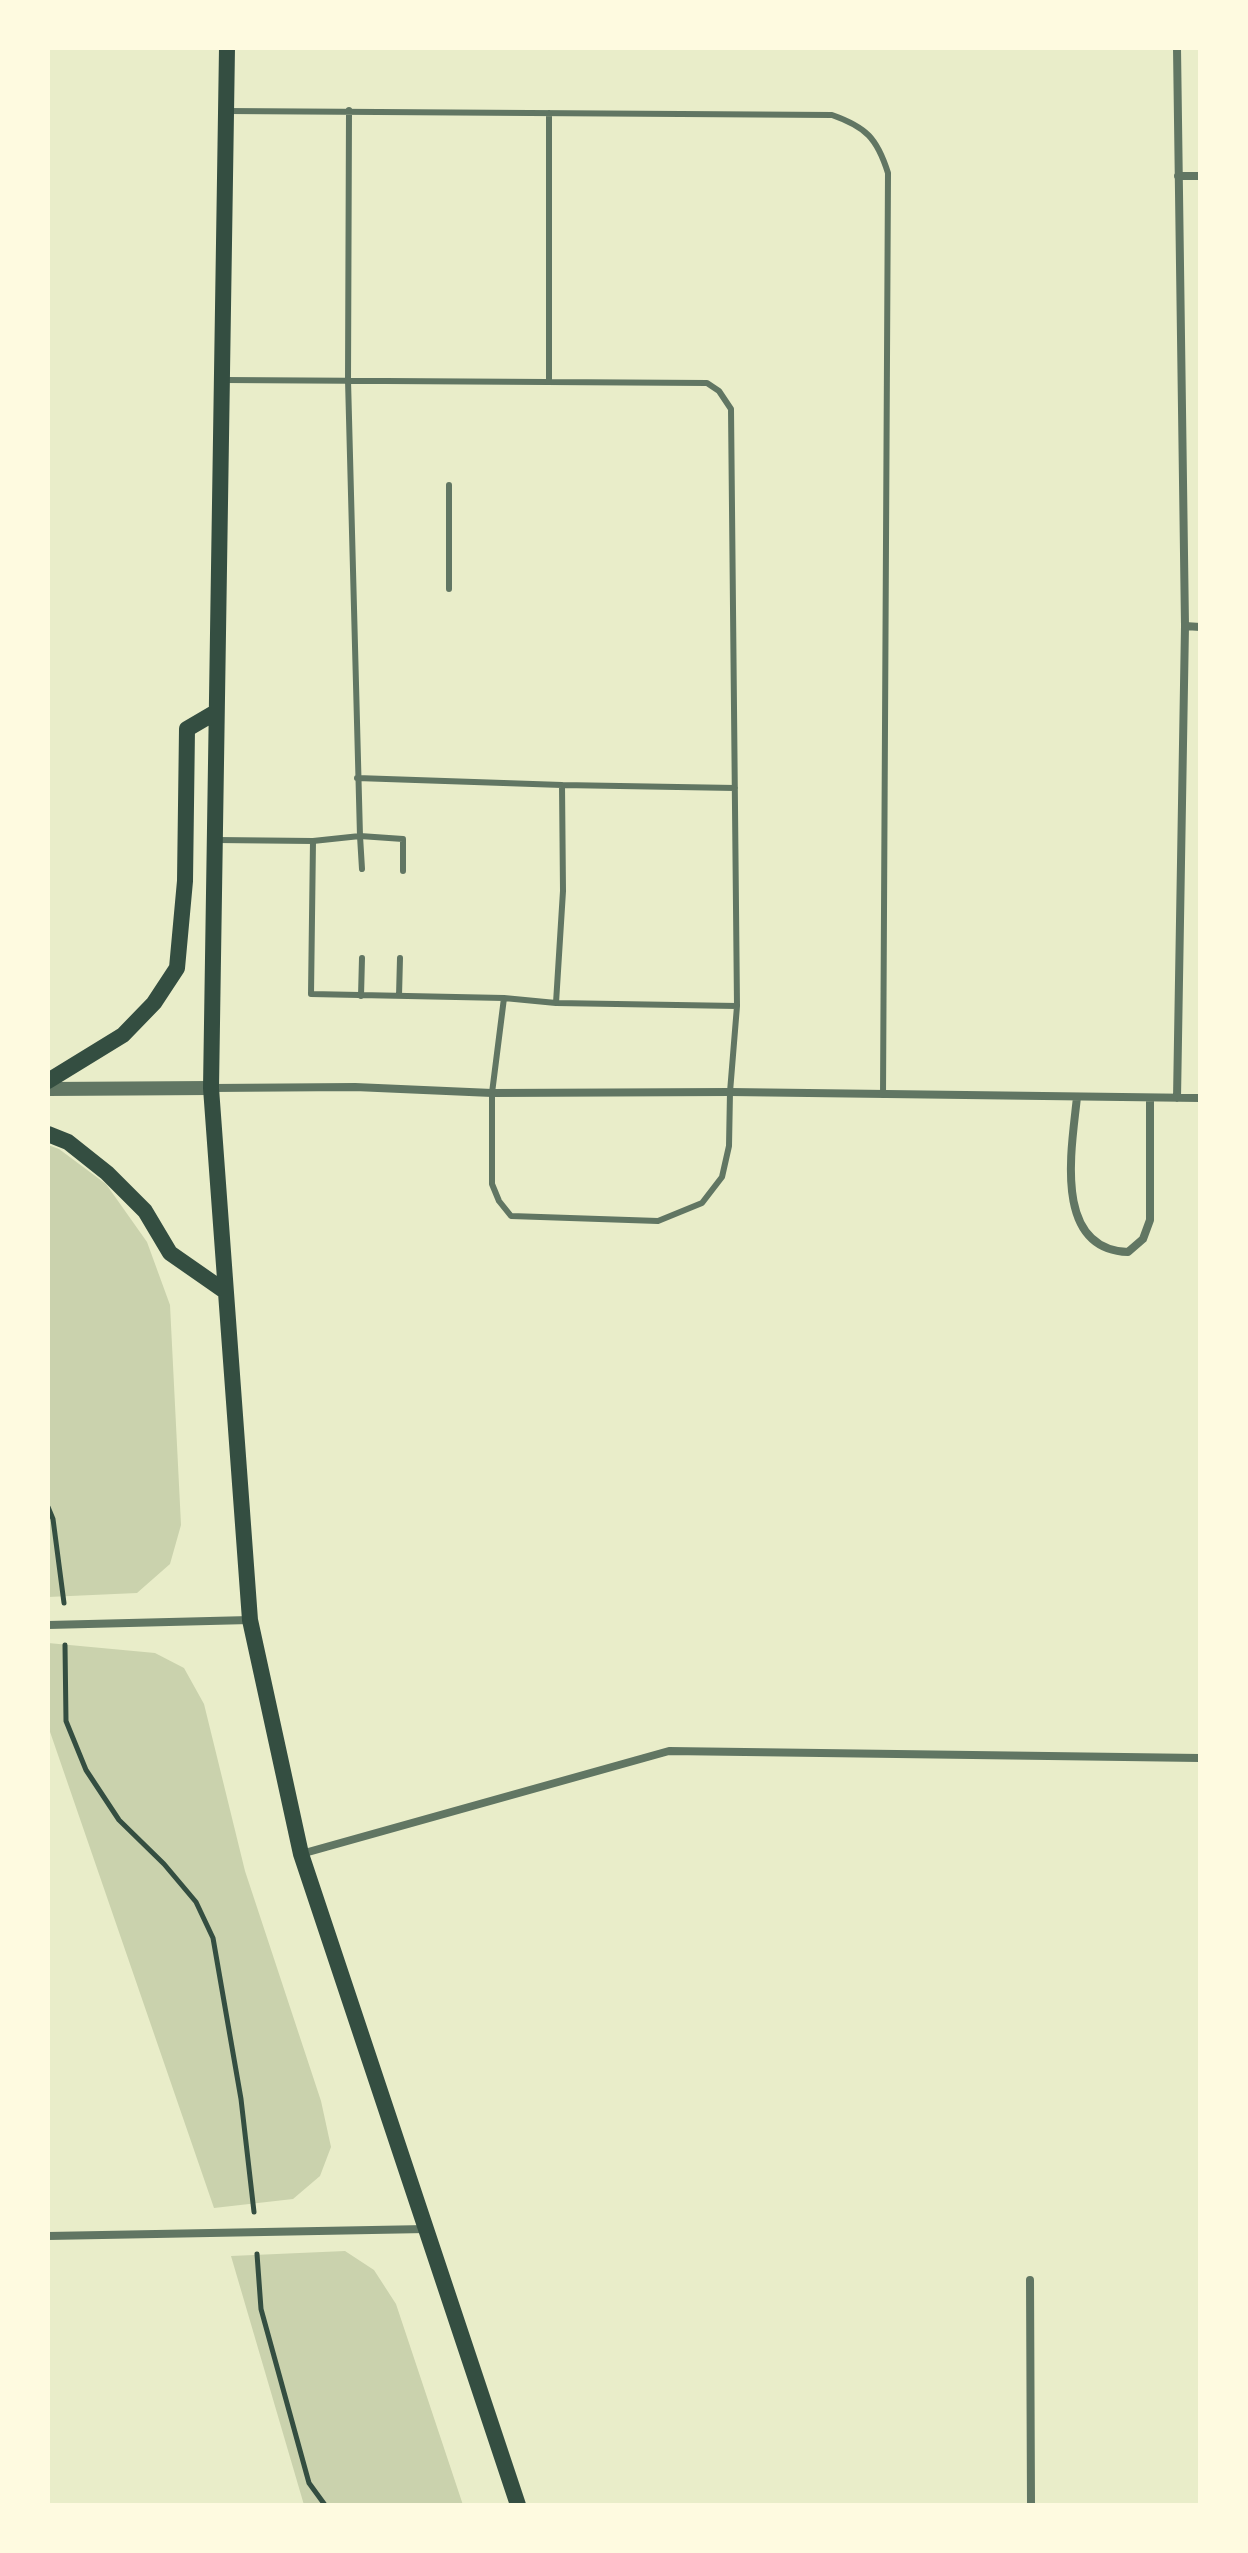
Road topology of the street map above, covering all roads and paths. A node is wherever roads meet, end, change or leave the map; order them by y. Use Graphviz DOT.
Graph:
graph roads {
  1 [pos="227,48"];
  2 [pos="1177,48"];
  3 [pos="349,110"];
  4 [pos="226,111"];
  5 [pos="549,113"];
  6 [pos="1178,176"];
  7 [pos="1200,176"];
  8 [pos="222,380"];
  9 [pos="348,380"];
  10 [pos="549,380"];
  11 [pos="449,485"];
  12 [pos="449,589"];
  13 [pos="1185,626"];
  14 [pos="1200,627"];
  15 [pos="216,712"];
  16 [pos="357,778"];
  17 [pos="562,785"];
  18 [pos="735,788"];
  19 [pos="360,836"];
  20 [pos="214,840"];
  21 [pos="313,841"];
  22 [pos="362,869"];
  23 [pos="403,871"];
  24 [pos="362,958"];
  25 [pos="400,958"];
  26 [pos="361,996"];
  27 [pos="399,996"];
  28 [pos="504,998"];
  29 [pos="556,1003"];
  30 [pos="737,1006"];
  31 [pos="48,1081"];
  32 [pos="211,1088"];
  33 [pos="48,1089"];
  34 [pos="730,1092"];
  35 [pos="492,1093"];
  36 [pos="883,1095"];
  37 [pos="1077,1097"];
  38 [pos="1150,1098"];
  39 [pos="1177,1098"];
  40 [pos="1200,1098"];
  41 [pos="48,1134"];
  42 [pos="226,1292"];
  43 [pos="48,1507"];
  44 [pos="64,1596"];
  45 [pos="250,1620"];
  46 [pos="48,1625"];
  47 [pos="65,1650"];
  48 [pos="1200,1758"];
  49 [pos="301,1854"];
  50 [pos="253,2200"];
  51 [pos="427,2229"];
  52 [pos="48,2236"];
  53 [pos="258,2258"];
  54 [pos="1030,2280"];
  55 [pos="325,2505"];
  56 [pos="518,2505"];
  57 [pos="1031,2505"];
  1 -- 4 [label="main road"];
  2 -- 6 [label="street"];
  3 -- 4 [label="lane"];
  3 -- 5 [label="lane"];
  3 -- 9 [label="lane"];
  4 -- 8 [label="main road"];
  5 -- 10 [label="lane"];
  5 -- 36 [label="lane"];
  6 -- 7 [label="street"];
  6 -- 13 [label="street"];
  8 -- 9 [label="lane"];
  8 -- 15 [label="main road"];
  9 -- 10 [label="lane"];
  9 -- 16 [label="lane"];
  10 -- 18 [label="lane"];
  11 -- 12 [label="lane"];
  13 -- 14 [label="street"];
  13 -- 39 [label="street"];
  15 -- 20 [label="main road"];
  15 -- 31 [label="main road"];
  16 -- 17 [label="lane"];
  16 -- 19 [label="lane"];
  17 -- 18 [label="lane"];
  17 -- 29 [label="lane"];
  18 -- 30 [label="lane"];
  19 -- 21 [label="lane"];
  19 -- 22 [label="lane"];
  19 -- 23 [label="lane"];
  20 -- 21 [label="lane"];
  20 -- 32 [label="main road"];
  21 -- 26 [label="lane"];
  24 -- 26 [label="lane"];
  25 -- 27 [label="lane"];
  26 -- 27 [label="lane"];
  27 -- 28 [label="lane"];
  28 -- 29 [label="lane"];
  28 -- 35 [label="lane"];
  29 -- 30 [label="lane"];
  30 -- 34 [label="lane"];
  32 -- 33 [label="street"];
  32 -- 35 [label="street"];
  32 -- 42 [label="main road"];
  34 -- 35 [label="street"];
  34 -- 35 [label="lane"];
  34 -- 36 [label="street"];
  36 -- 37 [label="street"];
  37 -- 38 [label="street"];
  37 -- 38 [label="street"];
  38 -- 39 [label="street"];
  39 -- 40 [label="street"];
  41 -- 42 [label="main road"];
  42 -- 45 [label="main road"];
  43 -- 44 [label="path"];
  45 -- 46 [label="street"];
  45 -- 49 [label="main road"];
  47 -- 50 [label="path"];
  48 -- 49 [label="street"];
  49 -- 51 [label="main road"];
  51 -- 52 [label="street"];
  51 -- 56 [label="main road"];
  53 -- 55 [label="path"];
  54 -- 57 [label="street"];
}
